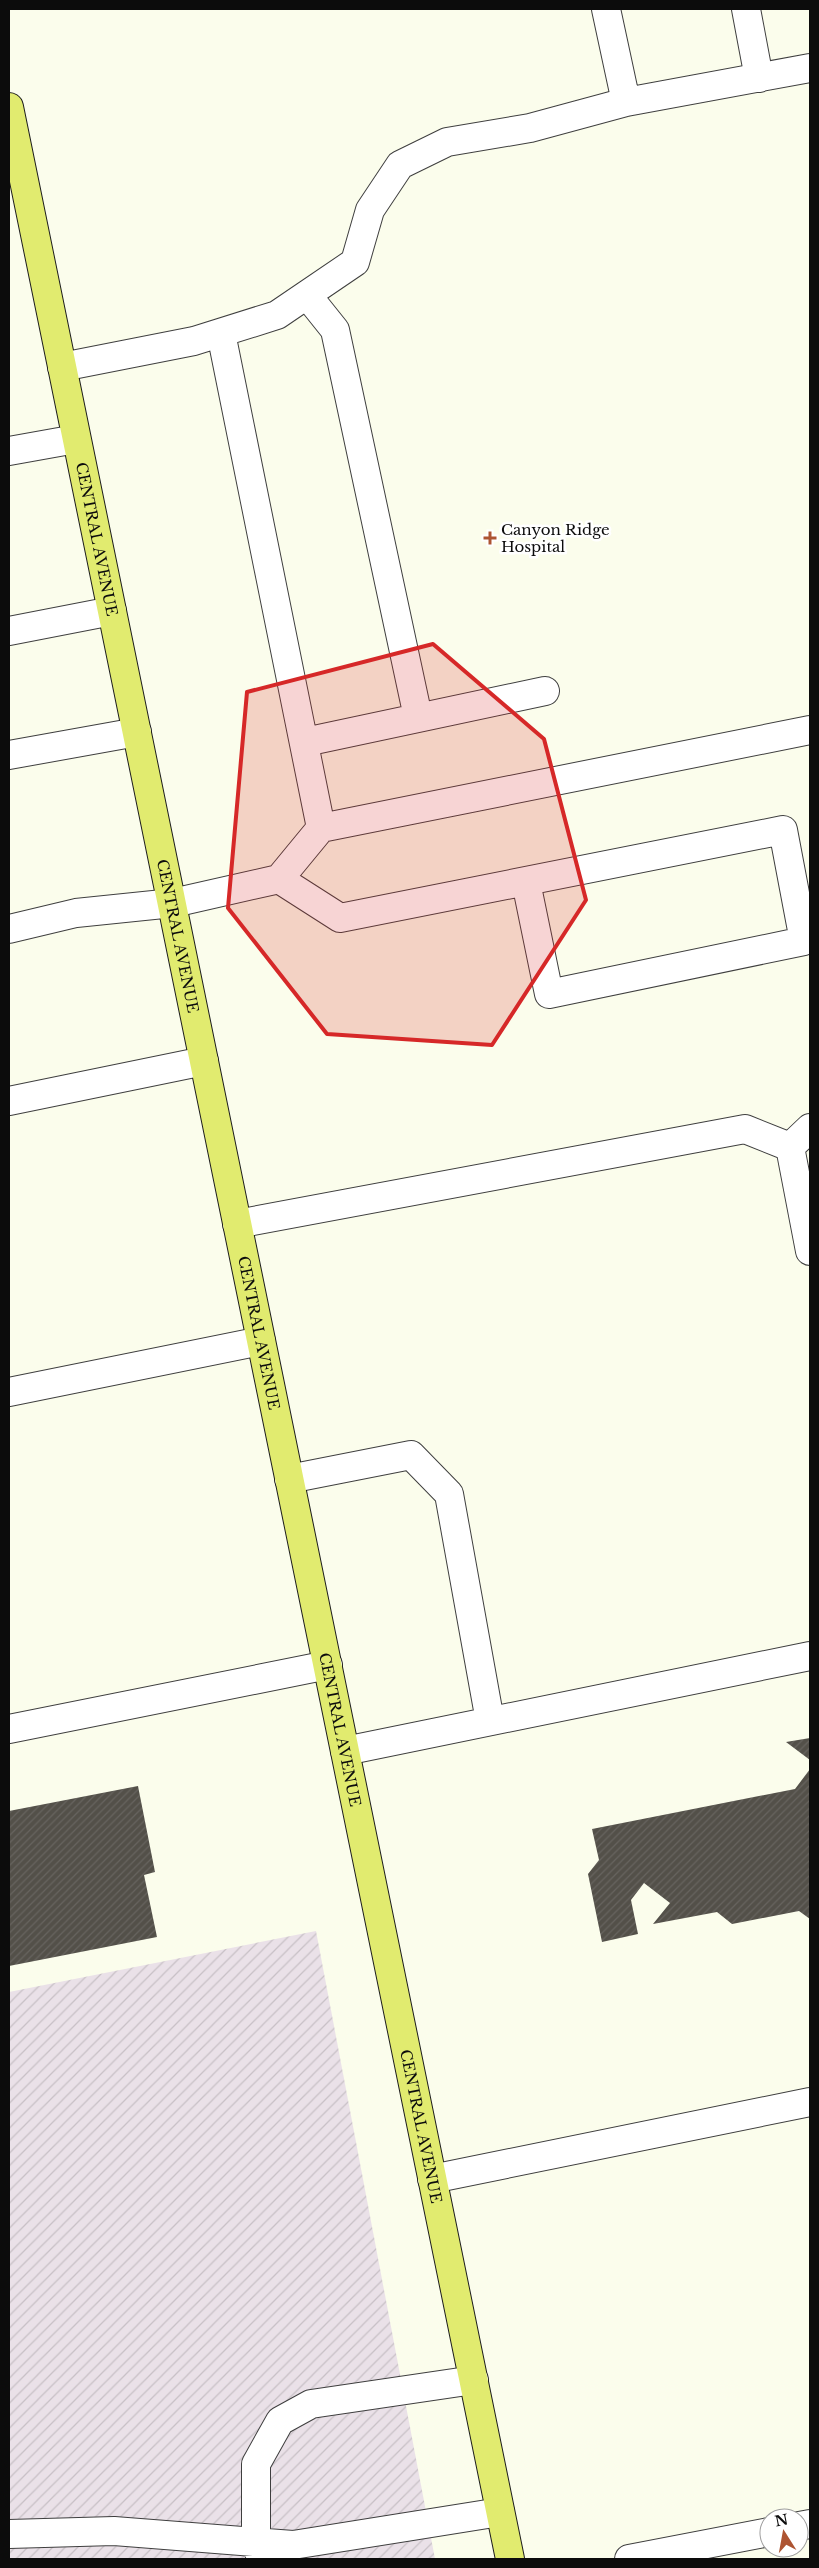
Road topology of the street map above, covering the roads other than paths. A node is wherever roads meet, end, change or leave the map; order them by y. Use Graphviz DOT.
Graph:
graph roads {
  1 [pos="606,9"];
  2 [pos="746,9"];
  3 [pos="810,68"];
  4 [pos="759,78"];
  5 [pos="626,102"];
  6 [pos="9,107"];
  7 [pos="12,138"];
  8 [pos="308,295"];
  9 [pos="221,333"];
  10 [pos="62,367"];
  11 [pos="76,439"];
  12 [pos="9,452"];
  13 [pos="112,611"];
  14 [pos="9,631"];
  15 [pos="545,691"];
  16 [pos="418,717"];
  17 [pos="810,730"];
  18 [pos="137,732"];
  19 [pos="304,742"];
  20 [pos="9,755"];
  21 [pos="321,828"];
  22 [pos="279,879"];
  23 [pos="802,880"];
  24 [pos="526,882"];
  25 [pos="173,903"];
  26 [pos="9,929"];
  27 [pos="204,1061"];
  28 [pos="9,1101"];
  29 [pos="810,1128"];
  30 [pos="790,1147"];
  31 [pos="237,1224"];
  32 [pos="810,1251"];
  33 [pos="261,1342"];
  34 [pos="9,1392"];
  35 [pos="289,1479"];
  36 [pos="810,1656"];
  37 [pos="328,1666"];
  38 [pos="490,1721"];
  39 [pos="9,1729"];
  40 [pos="345,1751"];
  41 [pos="810,2102"];
  42 [pos="432,2179"];
  43 [pos="474,2380"];
  44 [pos="500,2512"];
  45 [pos="9,2534"];
  46 [pos="759,2534"];
  47 [pos="259,2550"];
  48 [pos="510,2559"];
  49 [pos="629,2559"];
  1 -- 5 [label="lane"];
  2 -- 4 [label="lane"];
  3 -- 4 [label="lane"];
  4 -- 5 [label="lane"];
  5 -- 8 [label="lane"];
  6 -- 7 [label="main road, CENTRAL AVENUE"];
  7 -- 10 [label="main road, CENTRAL AVENUE"];
  8 -- 9 [label="lane"];
  8 -- 16 [label="lane"];
  9 -- 10 [label="lane"];
  9 -- 19 [label="lane"];
  10 -- 11 [label="main road, CENTRAL AVENUE"];
  11 -- 12 [label="lane"];
  11 -- 13 [label="main road, CENTRAL AVENUE"];
  13 -- 14 [label="lane"];
  13 -- 18 [label="main road, CENTRAL AVENUE"];
  15 -- 16 [label="lane"];
  16 -- 19 [label="lane"];
  17 -- 21 [label="lane"];
  18 -- 20 [label="lane"];
  18 -- 25 [label="main road, CENTRAL AVENUE"];
  19 -- 21 [label="lane"];
  21 -- 22 [label="lane"];
  22 -- 24 [label="lane"];
  22 -- 25 [label="lane"];
  23 -- 24 [label="lane"];
  23 -- 24 [label="lane"];
  25 -- 26 [label="lane"];
  25 -- 27 [label="main road, CENTRAL AVENUE"];
  27 -- 28 [label="lane"];
  27 -- 31 [label="main road, CENTRAL AVENUE"];
  29 -- 30 [label="lane"];
  30 -- 31 [label="lane"];
  30 -- 32 [label="lane"];
  31 -- 33 [label="main road, CENTRAL AVENUE"];
  33 -- 34 [label="lane"];
  33 -- 35 [label="main road, CENTRAL AVENUE"];
  35 -- 37 [label="main road, CENTRAL AVENUE"];
  35 -- 38 [label="lane"];
  36 -- 38 [label="lane"];
  37 -- 39 [label="lane"];
  37 -- 40 [label="main road, CENTRAL AVENUE"];
  38 -- 40 [label="lane"];
  40 -- 42 [label="main road, CENTRAL AVENUE"];
  41 -- 42 [label="lane"];
  42 -- 43 [label="main road, CENTRAL AVENUE"];
  43 -- 44 [label="main road, CENTRAL AVENUE"];
  43 -- 47 [label="lane"];
  44 -- 47 [label="lane"];
  44 -- 48 [label="main road, CENTRAL AVENUE"];
  45 -- 47 [label="lane"];
  46 -- 49 [label="lane"];
}
